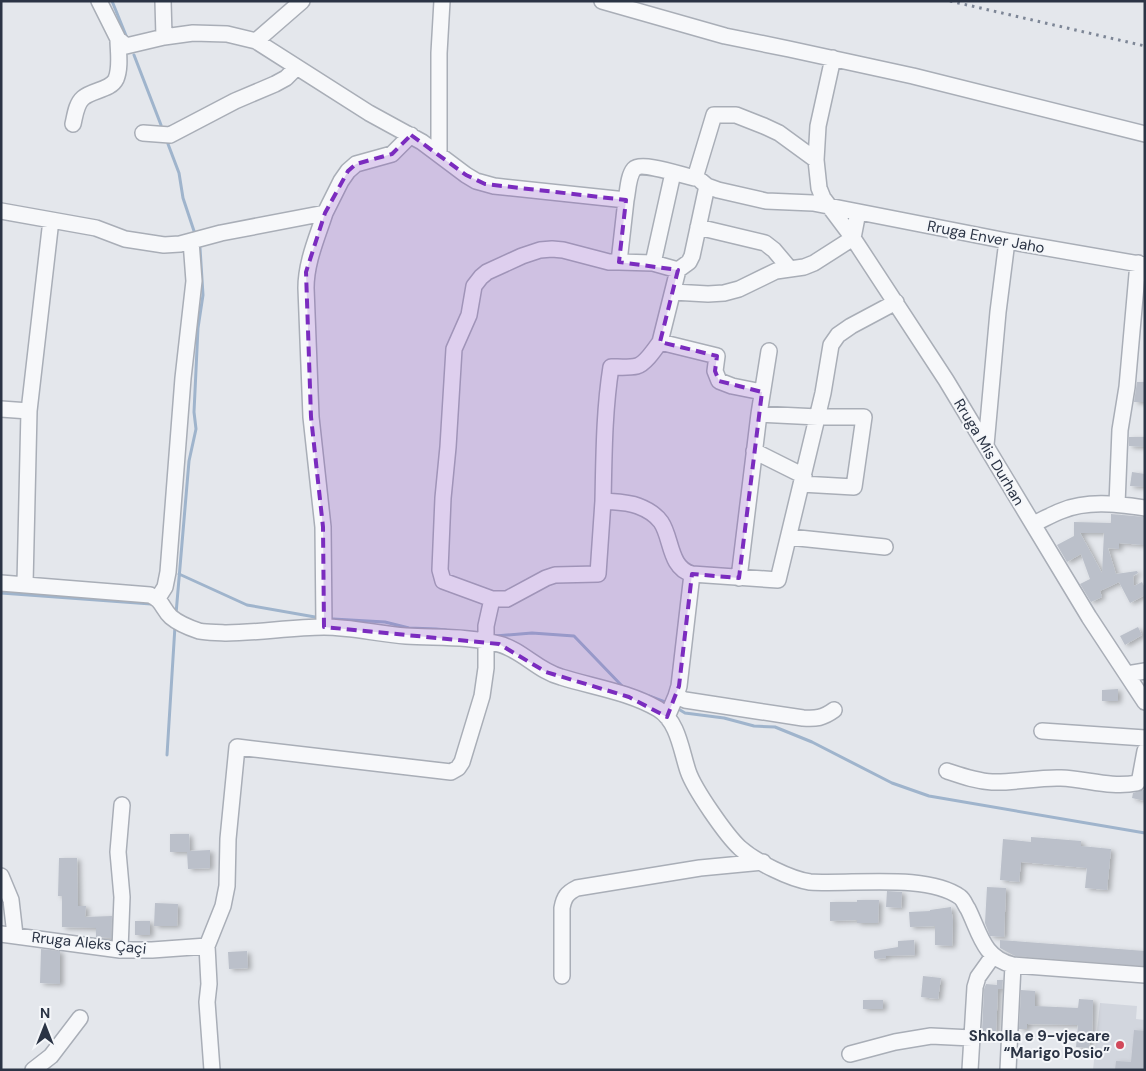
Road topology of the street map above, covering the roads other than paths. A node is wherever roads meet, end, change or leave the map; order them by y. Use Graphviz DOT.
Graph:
graph roads {
  1 [pos="99,1"];
  2 [pos="163,1"];
  3 [pos="302,1"];
  4 [pos="442,1"];
  5 [pos="602,1"];
  6 [pos="164,36"];
  7 [pos="118,39"];
  8 [pos="256,41"];
  9 [pos="833,58"];
  10 [pos="296,68"];
  11 [pos="73,124"];
  12 [pos="144,133"];
  13 [pos="1145,134"];
  14 [pos="411,135"];
  15 [pos="439,154"];
  16 [pos="816,160"];
  17 [pos="673,173"];
  18 [pos="701,182"];
  19 [pos="626,200"];
  20 [pos="828,206"];
  21 [pos="1,210"];
  22 [pos="858,212"];
  23 [pos="325,213"];
  24 [pos="51,220"];
  25 [pos="698,227"];
  26 [pos="853,238"];
  27 [pos="191,241"];
  28 [pos="1007,241"];
  29 [pos="618,262"];
  30 [pos="653,264"];
  31 [pos="1141,264"];
  32 [pos="790,269"];
  33 [pos="678,270"];
  34 [pos="673,292"];
  35 [pos="896,302"];
  36 [pos="660,342"];
  37 [pos="769,351"];
  38 [pos="762,392"];
  39 [pos="1,409"];
  40 [pos="29,411"];
  41 [pos="759,414"];
  42 [pos="818,417"];
  43 [pos="986,444"];
  44 [pos="754,451"];
  45 [pos="802,480"];
  46 [pos="603,501"];
  47 [pos="1117,504"];
  48 [pos="1145,508"];
  49 [pos="1033,524"];
  50 [pos="789,538"];
  51 [pos="885,547"];
  52 [pos="692,574"];
  53 [pos="739,578"];
  54 [pos="1,583"];
  55 [pos="25,584"];
  56 [pos="158,598"];
  57 [pos="492,600"];
  58 [pos="324,627"];
  59 [pos="486,642"];
  60 [pos="1145,671"];
  61 [pos="1127,674"];
  62 [pos="676,696"];
  63 [pos="1145,702"];
  64 [pos="834,710"];
  65 [pos="667,716"];
  66 [pos="1042,731"];
  67 [pos="1145,738"];
  68 [pos="1145,751"];
  69 [pos="947,771"];
  70 [pos="122,805"];
  71 [pos="763,862"];
  72 [pos="1,876"];
  73 [pos="8,934"];
  74 [pos="207,946"];
  75 [pos="120,950"];
  76 [pos="993,956"];
  77 [pos="1013,965"];
  78 [pos="1145,975"];
  79 [pos="562,976"];
  80 [pos="80,1018"];
  81 [pos="972,1038"];
  82 [pos="850,1054"];
  83 [pos="33,1070"];
  84 [pos="212,1070"];
  85 [pos="970,1070"];
  86 [pos="1008,1070"];
  1 -- 7 [label="street"];
  2 -- 6 [label="street"];
  3 -- 8 [label="street"];
  4 -- 15 [label="street"];
  5 -- 9 [label="street"];
  6 -- 7 [label="street"];
  6 -- 8 [label="street"];
  7 -- 11 [label="street"];
  8 -- 10 [label="street"];
  9 -- 13 [label="street"];
  9 -- 16 [label="street, Rruga Mis Durhan"];
  10 -- 12 [label="street"];
  10 -- 14 [label="street"];
  14 -- 15 [label="street"];
  14 -- 23 [label="street"];
  15 -- 19 [label="street"];
  16 -- 18 [label="street"];
  16 -- 20 [label="street, Rruga Mis Durhan"];
  17 -- 18 [label="street, Rruga Enver Jaho"];
  17 -- 19 [label="street, Rruga Enver Jaho"];
  17 -- 30 [label="street"];
  18 -- 20 [label="street, Rruga Enver Jaho"];
  18 -- 25 [label="street"];
  19 -- 29 [label="street"];
  20 -- 22 [label="street, Rruga Enver Jaho"];
  20 -- 26 [label="street, Rruga Mis Durhan"];
  21 -- 24 [label="street"];
  22 -- 26 [label="street"];
  22 -- 28 [label="street, Rruga Enver Jaho"];
  23 -- 27 [label="street"];
  23 -- 58 [label="street"];
  24 -- 27 [label="street"];
  24 -- 40 [label="street"];
  25 -- 32 [label="street"];
  25 -- 33 [label="street"];
  26 -- 32 [label="street"];
  26 -- 35 [label="street, Rruga Mis Durhan"];
  27 -- 56 [label="street"];
  28 -- 31 [label="street, Rruga Enver Jaho"];
  28 -- 43 [label="street"];
  29 -- 30 [label="street"];
  29 -- 57 [label="street"];
  30 -- 33 [label="street"];
  31 -- 47 [label="street"];
  32 -- 34 [label="street"];
  33 -- 34 [label="street"];
  34 -- 36 [label="street"];
  35 -- 42 [label="street"];
  35 -- 43 [label="street, Rruga Mis Durhan"];
  36 -- 38 [label="street"];
  36 -- 46 [label="street"];
  37 -- 38 [label="street"];
  38 -- 41 [label="street"];
  39 -- 40 [label="street"];
  40 -- 55 [label="street"];
  41 -- 42 [label="street"];
  41 -- 44 [label="street"];
  42 -- 45 [label="street"];
  42 -- 45 [label="street"];
  43 -- 49 [label="street, Rruga Mis Durhan"];
  44 -- 45 [label="street"];
  44 -- 53 [label="street"];
  45 -- 50 [label="street"];
  46 -- 52 [label="street"];
  46 -- 57 [label="street"];
  47 -- 48 [label="street"];
  47 -- 49 [label="street"];
  49 -- 61 [label="street, Rruga Mis Durhan"];
  50 -- 51 [label="street"];
  50 -- 53 [label="street"];
  52 -- 53 [label="street"];
  52 -- 62 [label="street"];
  54 -- 55 [label="street"];
  55 -- 56 [label="street"];
  56 -- 58 [label="street"];
  57 -- 59 [label="street"];
  58 -- 59 [label="street"];
  59 -- 65 [label="street"];
  59 -- 74 [label="street"];
  60 -- 61 [label="street"];
  61 -- 63 [label="street, Rruga Mis Durhan"];
  62 -- 64 [label="street"];
  62 -- 65 [label="street"];
  65 -- 71 [label="street"];
  66 -- 67 [label="street"];
  68 -- 69 [label="street"];
  70 -- 75 [label="street"];
  71 -- 76 [label="street"];
  71 -- 79 [label="street"];
  72 -- 73 [label="street"];
  73 -- 75 [label="street, Rruga Aleks Çaçi"];
  74 -- 75 [label="street, Rruga Aleks Çaçi"];
  74 -- 84 [label="street"];
  76 -- 77 [label="street"];
  76 -- 81 [label="street"];
  77 -- 78 [label="street"];
  77 -- 86 [label="street"];
  80 -- 83 [label="street"];
  81 -- 82 [label="street"];
  81 -- 85 [label="street"];
}
